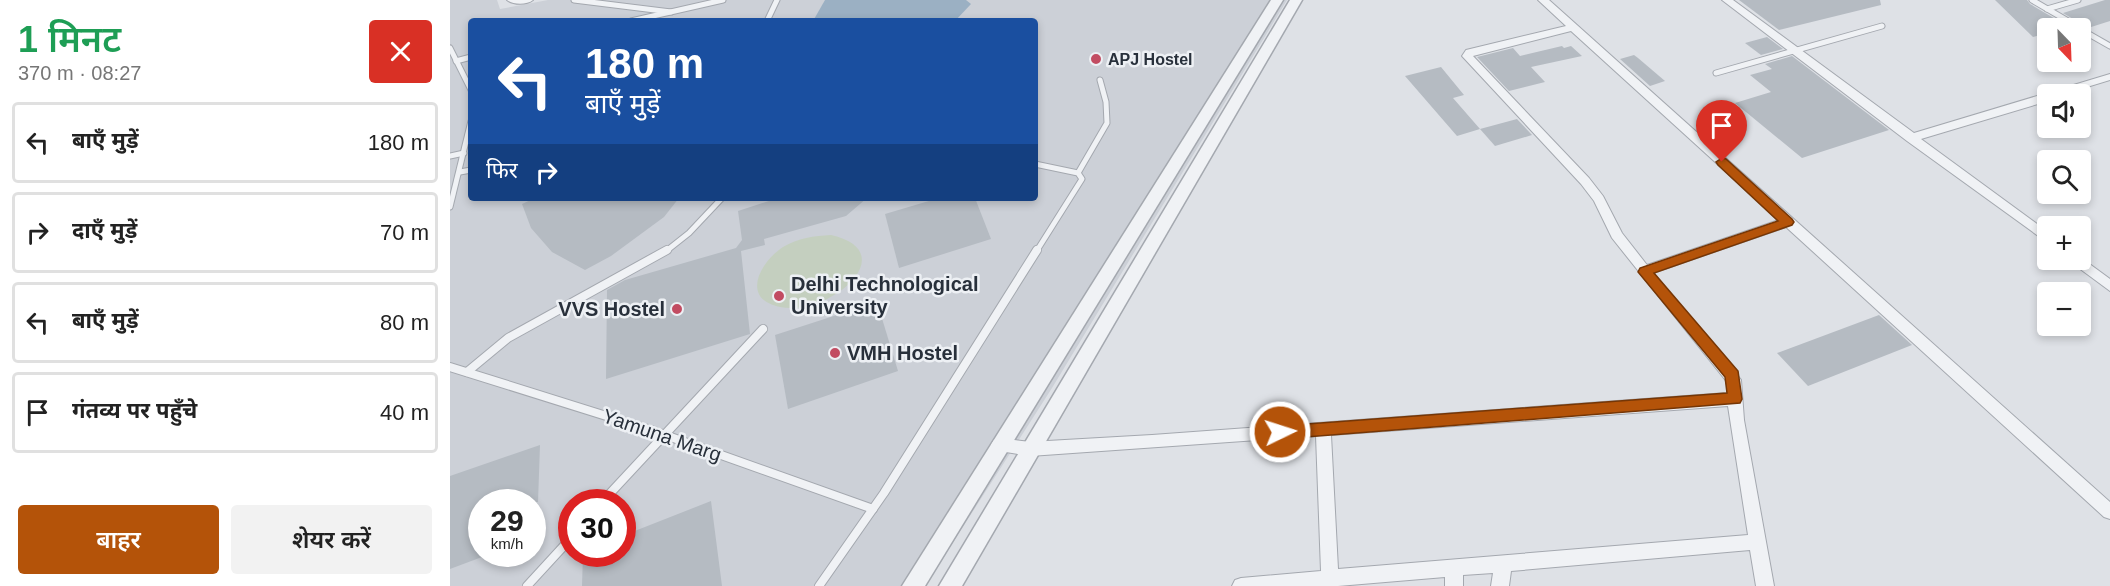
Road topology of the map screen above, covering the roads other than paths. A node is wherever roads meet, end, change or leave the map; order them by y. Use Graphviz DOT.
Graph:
graph roads {
  1 [pos="512,0"];
  2 [pos="528,0"];
  3 [pos="574,0"];
  4 [pos="723,0"];
  5 [pos="777,0"];
  6 [pos="1277,0"];
  7 [pos="1296,0"];
  8 [pos="1543,0"];
  9 [pos="1727,0"];
  10 [pos="2032,0"];
  11 [pos="2078,0"];
  12 [pos="2047,9"];
  13 [pos="671,12"];
  14 [pos="644,18"];
  15 [pos="768,18"];
  16 [pos="2062,18"];
  17 [pos="1882,26"];
  18 [pos="1573,27"];
  19 [pos="2091,35"];
  20 [pos="2110,46"];
  21 [pos="450,48"];
  22 [pos="1795,51"];
  23 [pos="468,58"];
  24 [pos="456,61"];
  25 [pos="1716,74"];
  26 [pos="2110,77"];
  27 [pos="1100,80"];
  28 [pos="468,84"];
  29 [pos="2087,84"];
  30 [pos="2037,100"];
  31 [pos="468,135"];
  32 [pos="1911,138"];
  33 [pos="464,153"];
  34 [pos="450,156"];
  35 [pos="1038,165"];
  36 [pos="468,171"];
  37 [pos="460,172"];
  38 [pos="1078,173"];
  39 [pos="719,201"];
  40 [pos="450,207"];
  41 [pos="1788,222"];
  42 [pos="2037,231"];
  43 [pos="2088,270"];
  44 [pos="1644,272"];
  45 [pos="2110,286"];
  46 [pos="763,329"];
  47 [pos="450,368"];
  48 [pos="467,372"];
  49 [pos="1735,399"];
  50 [pos="1323,429"];
  51 [pos="664,434"];
  52 [pos="999,445"];
  53 [pos="1030,449"];
  54 [pos="614,489"];
  55 [pos="873,509"];
  56 [pos="2110,512"];
  57 [pos="1758,542"];
  58 [pos="558,552"];
  59 [pos="1503,565"];
  60 [pos="1454,578"];
  61 [pos="1331,579"];
  62 [pos="1420,579"];
  63 [pos="1284,584"];
  64 [pos="527,586"];
  65 [pos="819,586"];
  66 [pos="913,586"];
  67 [pos="950,586"];
  68 [pos="1241,586"];
  69 [pos="1500,586"];
  70 [pos="1765,586"];
  1 -- 2 [label="street"];
  3 -- 13 [label="lane"];
  4 -- 13 [label="lane"];
  5 -- 15 [label="lane"];
  6 -- 52 [label="street"];
  7 -- 53 [label="street"];
  8 -- 18 [label="street"];
  9 -- 22 [label="street"];
  10 -- 12 [label="lane"];
  11 -- 12 [label="lane"];
  12 -- 16 [label="lane"];
  13 -- 14 [label="lane"];
  17 -- 22 [label="lane"];
  18 -- 41 [label="street"];
  18 -- 44 [label="street"];
  19 -- 20 [label="lane"];
  21 -- 24 [label="lane"];
  22 -- 25 [label="lane"];
  22 -- 32 [label="street"];
  23 -- 24 [label="lane"];
  24 -- 28 [label="lane"];
  26 -- 29 [label="street"];
  27 -- 38 [label="lane"];
  30 -- 32 [label="street"];
  31 -- 33 [label="lane"];
  32 -- 42 [label="street"];
  33 -- 34 [label="lane"];
  33 -- 37 [label="lane"];
  35 -- 38 [label="lane"];
  36 -- 37 [label="lane"];
  37 -- 40 [label="lane"];
  38 -- 55 [label="lane"];
  39 -- 48 [label="lane"];
  41 -- 44 [label="street"];
  41 -- 56 [label="street"];
  43 -- 45 [label="street"];
  44 -- 49 [label="street"];
  46 -- 51 [label="lane"];
  47 -- 48 [label="lane, Yamuna Marg"];
  48 -- 51 [label="lane, Yamuna Marg"];
  49 -- 50 [label="street"];
  49 -- 57 [label="street"];
  50 -- 53 [label="street"];
  50 -- 61 [label="street"];
  51 -- 54 [label="lane"];
  51 -- 55 [label="lane, Yamuna Marg"];
  52 -- 53 [label="street"];
  52 -- 66 [label="street"];
  53 -- 67 [label="street"];
  55 -- 65 [label="lane"];
  57 -- 59 [label="street"];
  57 -- 70 [label="street"];
  58 -- 64 [label="lane"];
  59 -- 60 [label="street"];
  59 -- 69 [label="street"];
  60 -- 62 [label="street"];
  61 -- 62 [label="street"];
  61 -- 63 [label="street"];
  63 -- 68 [label="street"];
}
